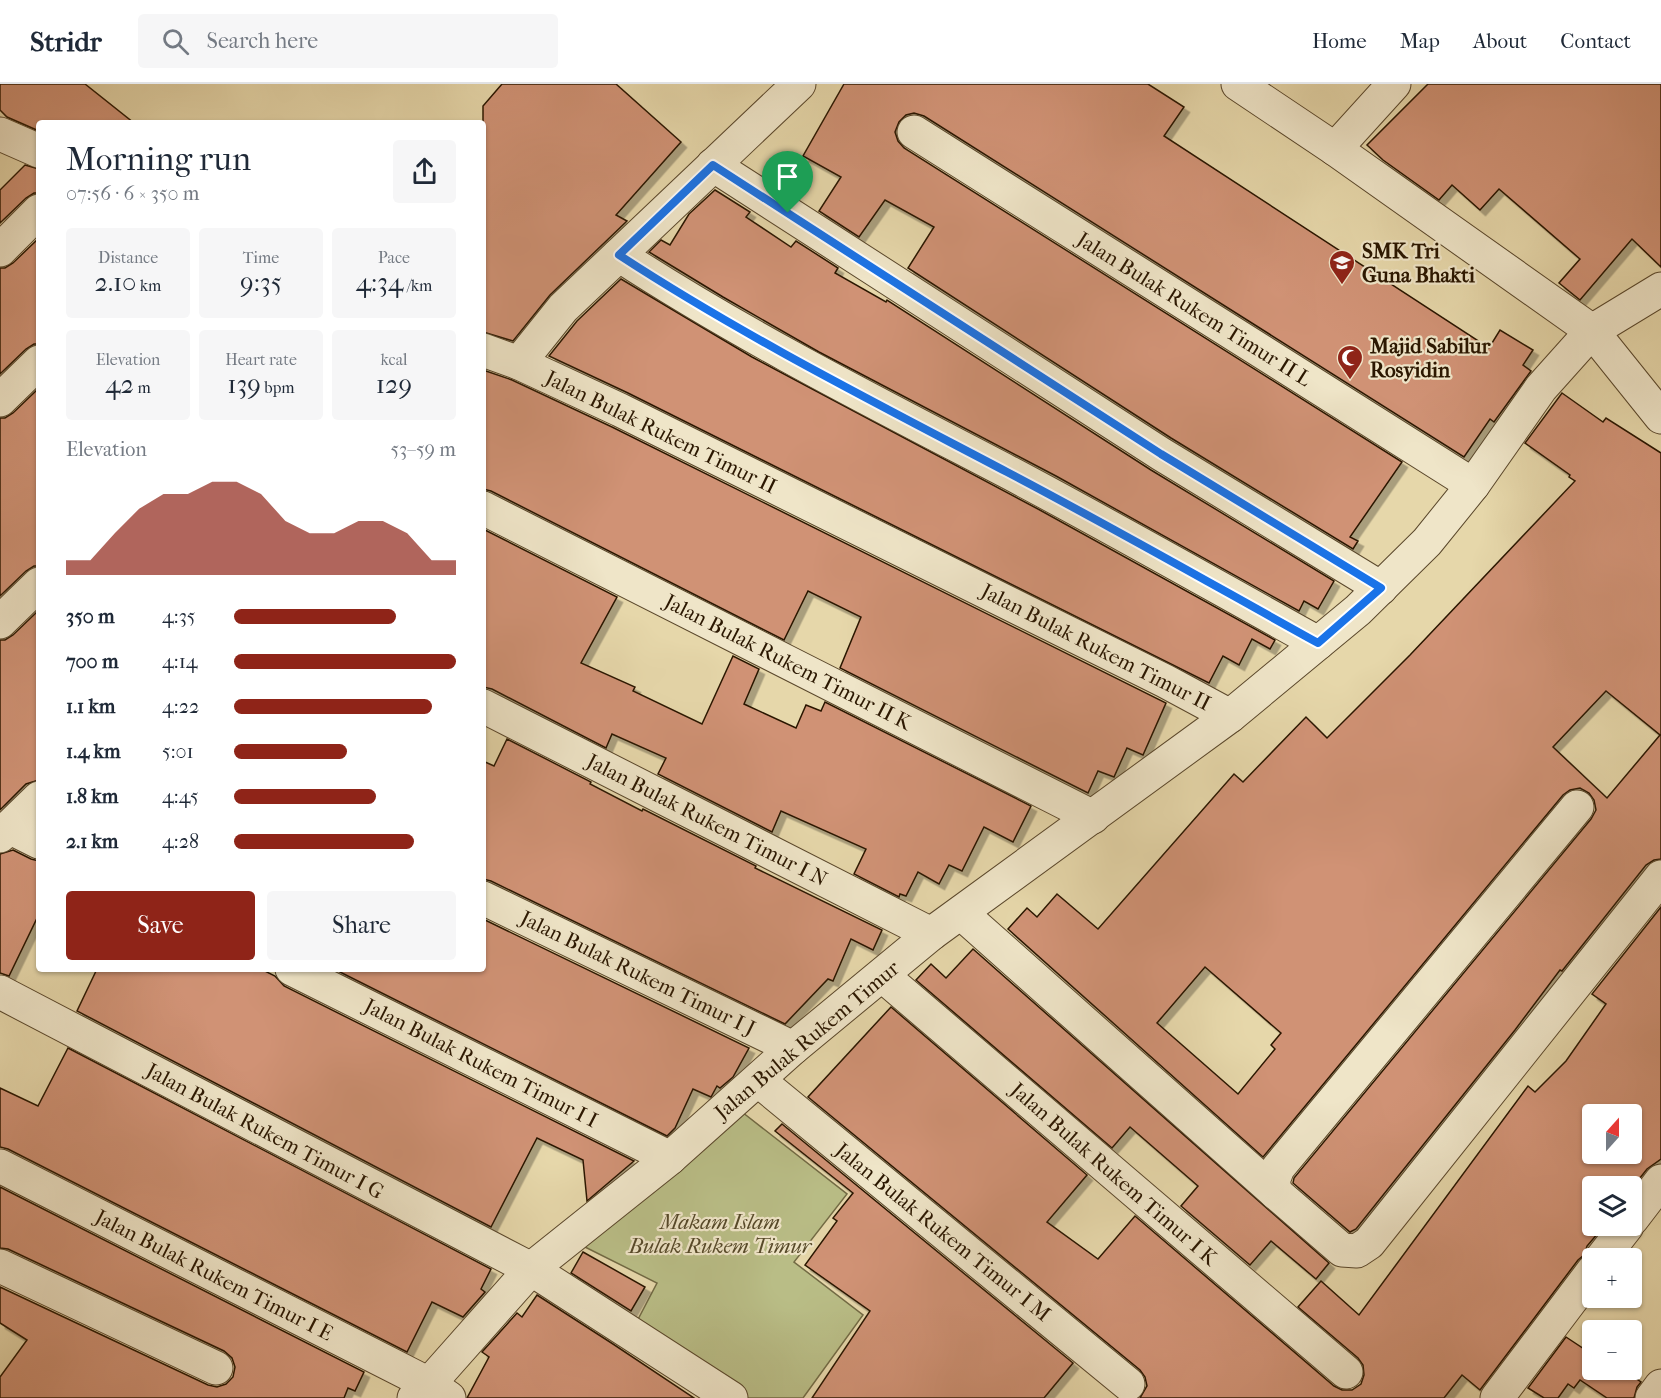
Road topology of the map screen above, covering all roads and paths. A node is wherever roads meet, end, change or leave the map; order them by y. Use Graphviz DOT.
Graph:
graph roads {
  1 [pos="799,84"];
  2 [pos="1238,84"];
  3 [pos="1394,84"];
  4 [pos="914,132"];
  5 [pos="0,134"];
  6 [pos="1335,149"];
  7 [pos="36,151"];
  8 [pos="713,165"];
  9 [pos="36,214"];
  10 [pos="0,250"];
  11 [pos="619,255"];
  12 [pos="1661,289"];
  13 [pos="1592,331"];
  14 [pos="497,362"];
  15 [pos="36,365"];
  16 [pos="0,400"];
  17 [pos="1661,417"];
  18 [pos="1473,485"];
  19 [pos="486,510"];
  20 [pos="36,587"];
  21 [pos="1381,588"];
  22 [pos="0,622"];
  23 [pos="1318,643"];
  24 [pos="486,708"];
  25 [pos="1230,716"];
  26 [pos="36,801"];
  27 [pos="1577,807"];
  28 [pos="1093,817"];
  29 [pos="4,832"];
  30 [pos="36,841"];
  31 [pos="1661,877"];
  32 [pos="486,899"];
  33 [pos="961,913"];
  34 [pos="931,934"];
  35 [pos="298,972"];
  36 [pos="883,976"];
  37 [pos="0,992"];
  38 [pos="793,1048"];
  39 [pos="758,1080"];
  40 [pos="670,1158"];
  41 [pos="0,1166"];
  42 [pos="1661,1181"];
  43 [pos="1276,1193"];
  44 [pos="1642,1206"];
  45 [pos="1619,1236"];
  46 [pos="1610,1248"];
  47 [pos="0,1266"];
  48 [pos="531,1269"];
  49 [pos="1582,1286"];
  50 [pos="216,1368"];
  51 [pos="1346,1372"];
  52 [pos="1128,1384"];
  53 [pos="1661,1386"];
  54 [pos="431,1394"];
  55 [pos="731,1398"];
  56 [pos="1497,1398"];
  57 [pos="1652,1398"];
  1 -- 8 [label="street"];
  2 -- 6 [label="street"];
  3 -- 6 [label="street"];
  4 -- 18 [label="street, Jalan Bulak Rukem Timur II L"];
  5 -- 7 [label="street"];
  6 -- 13 [label="street"];
  8 -- 11 [label="street"];
  8 -- 21 [label="street"];
  9 -- 10 [label="street"];
  11 -- 14 [label="street"];
  11 -- 23 [label="street"];
  12 -- 13 [label="street, Jalan Bulak Rukem Timur II"];
  13 -- 17 [label="street"];
  13 -- 18 [label="street, Jalan Bulak Rukem Timur II"];
  14 -- 25 [label="street, Jalan Bulak Rukem Timur II"];
  15 -- 16 [label="street"];
  18 -- 21 [label="street, Jalan Bulak Rukem Timur II"];
  19 -- 28 [label="street, Jalan Bulak Rukem Timur II K"];
  20 -- 22 [label="street"];
  21 -- 23 [label="street, Jalan Bulak Rukem Timur II"];
  23 -- 25 [label="street, Jalan Bulak Rukem Timur II"];
  24 -- 34 [label="street, Jalan Bulak Rukem Timur I N"];
  25 -- 28 [label="street, Jalan Bulak Rukem Timur"];
  26 -- 29 [label="street"];
  27 -- 43 [label="street"];
  28 -- 33 [label="street, Jalan Bulak Rukem Timur"];
  29 -- 30 [label="street"];
  31 -- 43 [label="street"];
  32 -- 38 [label="street, Jalan Bulak Rukem Timur I J"];
  33 -- 34 [label="street, Jalan Bulak Rukem Timur"];
  33 -- 43 [label="street"];
  34 -- 36 [label="street, Jalan Bulak Rukem Timur"];
  35 -- 40 [label="street, Jalan Bulak Rukem Timur I I"];
  36 -- 38 [label="street, Jalan Bulak Rukem Timur"];
  36 -- 51 [label="street, Jalan Bulak Rukem Timur I K"];
  37 -- 48 [label="street, Jalan Bulak Rukem Timur I G"];
  38 -- 39 [label="street, Jalan Bulak Rukem Timur"];
  39 -- 40 [label="street, Jalan Bulak Rukem Timur"];
  39 -- 52 [label="street, Jalan Bulak Rukem Timur I M"];
  40 -- 48 [label="street, Jalan Bulak Rukem Timur"];
  41 -- 54 [label="street, Jalan Bulak Rukem Timur I E"];
  42 -- 44 [label="street"];
  45 -- 46 [label="street"];
  47 -- 50 [label="street"];
  48 -- 54 [label="street, Jalan Bulak Rukem Timur"];
  48 -- 55 [label="street, Jalan Bulak Rukem Timur I G"];
  49 -- 56 [label="street"];
  53 -- 57 [label="street"];
}
